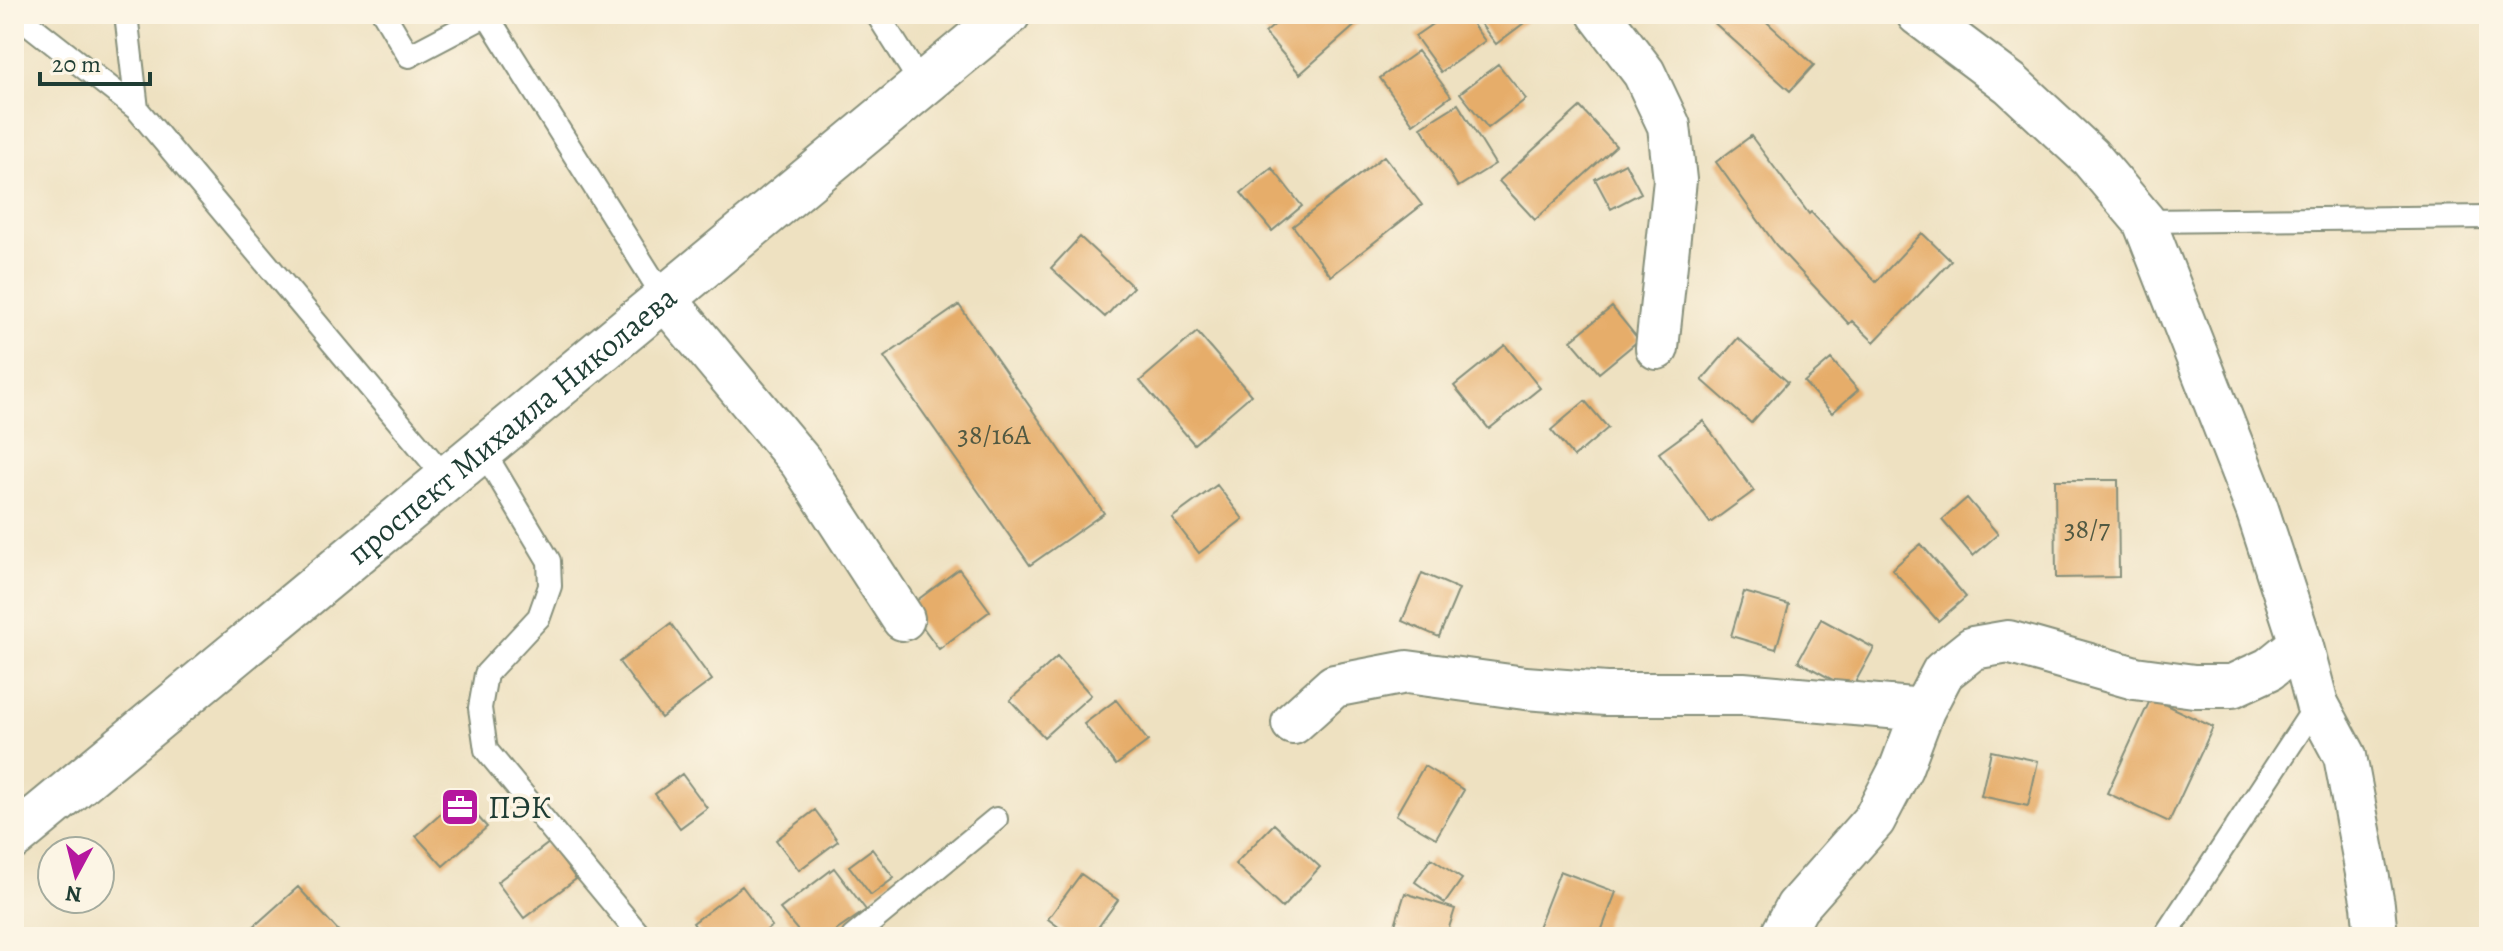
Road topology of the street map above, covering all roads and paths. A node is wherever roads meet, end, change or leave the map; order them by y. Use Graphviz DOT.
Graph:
graph roads {
  1 [pos="16,14"];
  2 [pos="126,14"];
  3 [pos="384,14"];
  4 [pos="877,14"];
  5 [pos="1008,14"];
  6 [pos="1599,14"];
  7 [pos="1918,14"];
  8 [pos="486,15"];
  9 [pos="922,85"];
  10 [pos="137,109"];
  11 [pos="2489,217"];
  12 [pos="2144,221"];
  13 [pos="665,299"];
  14 [pos="1657,348"];
  15 [pos="482,449"];
  16 [pos="446,478"];
  17 [pos="903,619"];
  18 [pos="2301,643"];
  19 [pos="2317,704"];
  20 [pos="1923,710"];
  21 [pos="1293,723"];
  22 [pos="996,819"];
  23 [pos="14,837"];
  24 [pos="641,937"];
  25 [pos="853,937"];
  26 [pos="1781,937"];
  27 [pos="2164,937"];
  28 [pos="2376,937"];
  1 -- 10 [label="lane"];
  2 -- 10 [label="lane"];
  3 -- 8 [label="lane"];
  4 -- 9 [label="lane"];
  5 -- 9 [label="main road, проспект Михаила Николаева"];
  6 -- 14 [label="street"];
  7 -- 12 [label="street"];
  8 -- 13 [label="lane"];
  9 -- 13 [label="main road, проспект Михаила Николаева"];
  10 -- 16 [label="lane"];
  11 -- 12 [label="lane"];
  12 -- 18 [label="street"];
  13 -- 15 [label="main road, проспект Михаила Николаева"];
  13 -- 17 [label="street"];
  15 -- 16 [label="main road, проспект Михаила Николаева"];
  15 -- 24 [label="lane"];
  16 -- 23 [label="main road, проспект Михаила Николаева"];
  18 -- 19 [label="street"];
  18 -- 20 [label="street"];
  19 -- 27 [label="lane"];
  19 -- 28 [label="street"];
  20 -- 21 [label="street"];
  20 -- 26 [label="street"];
  22 -- 25 [label="lane"];
}
